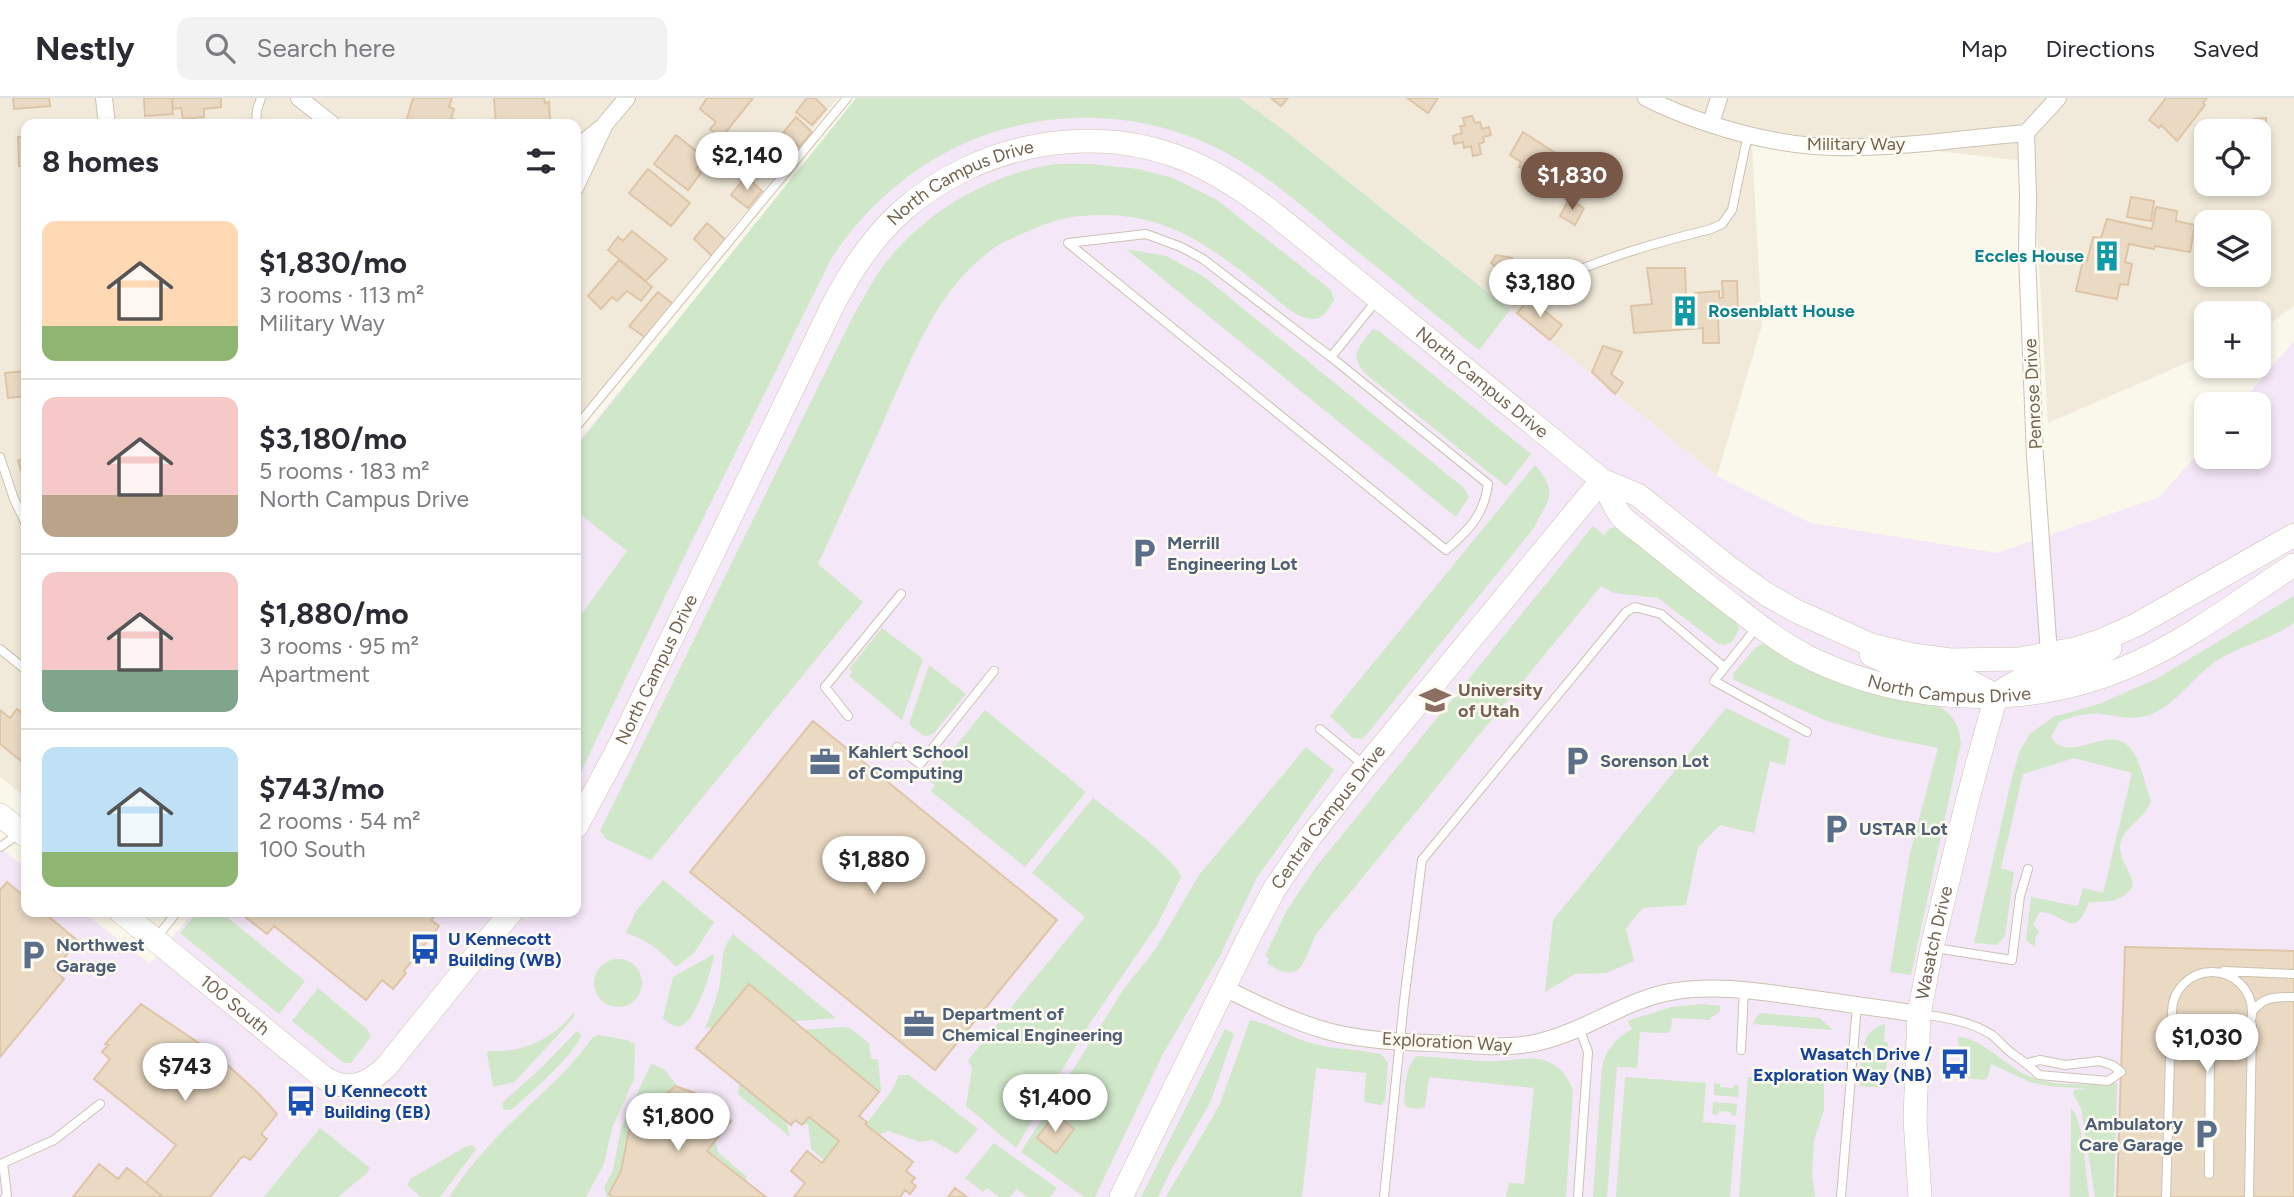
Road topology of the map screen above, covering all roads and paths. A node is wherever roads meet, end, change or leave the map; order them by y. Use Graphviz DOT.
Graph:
graph roads {
  1 [pos="104,98"];
  2 [pos="261,98"];
  3 [pos="299,98"];
  4 [pos="627,98"];
  5 [pos="847,98"];
  6 [pos="1646,98"];
  7 [pos="1718,98"];
  8 [pos="2058,98"];
  9 [pos="106,119"];
  10 [pos="257,119"];
  11 [pos="326,119"];
  12 [pos="1711,123"];
  13 [pos="605,124"];
  14 [pos="1748,134"];
  15 [pos="2026,134"];
  16 [pos="581,145"];
  17 [pos="581,175"];
  18 [pos="1560,278"];
  19 [pos="1378,299"];
  20 [pos="1331,357"];
  21 [pos="581,421"];
  22 [pos="0,457"];
  23 [pos="1602,480"];
  24 [pos="21,514"];
  25 [pos="2294,535"];
  26 [pos="2294,565"];
  27 [pos="901,594"];
  28 [pos="1759,625"];
  29 [pos="2136,625"];
  30 [pos="1850,637"];
  31 [pos="0,649"];
  32 [pos="2049,654"];
  33 [pos="21,666"];
  34 [pos="1724,667"];
  35 [pos="995,671"];
  36 [pos="1996,696"];
  37 [pos="848,716"];
  38 [pos="1320,729"];
  39 [pos="1807,732"];
  40 [pos="897,747"];
  41 [pos="1366,766"];
  42 [pos="0,815"];
  43 [pos="581,818"];
  44 [pos="21,830"];
  45 [pos="21,835"];
  46 [pos="0,847"];
  47 [pos="2028,869"];
  48 [pos="127,917"];
  49 [pos="173,917"];
  50 [pos="507,917"];
  51 [pos="155,939"];
  52 [pos="1932,947"];
  53 [pos="2215,971"];
  54 [pos="2294,974"];
  55 [pos="1224,988"];
  56 [pos="1744,990"];
  57 [pos="2294,997"];
  58 [pos="1857,1005"];
  59 [pos="2253,1011"];
  60 [pos="2171,1012"];
  61 [pos="1919,1014"];
  62 [pos="2252,1021"];
  63 [pos="1580,1030"];
  64 [pos="1401,1041"];
  65 [pos="1741,1050"];
  66 [pos="2210,1053"];
  67 [pos="2028,1063"];
  68 [pos="100,1104"];
  69 [pos="2,1162"];
  70 [pos="2209,1174"];
  71 [pos="5,1197"];
  72 [pos="1121,1197"];
  73 [pos="1384,1197"];
  74 [pos="1578,1197"];
  75 [pos="1841,1197"];
  76 [pos="1920,1197"];
  77 [pos="2166,1197"];
  78 [pos="2249,1197"];
  1 -- 9 [label="street"];
  2 -- 10 [label="lane"];
  3 -- 11 [label="street"];
  4 -- 13 [label="street"];
  5 -- 21 [label="lane"];
  6 -- 12 [label="street, Military Way"];
  7 -- 12 [label="street"];
  8 -- 15 [label="street"];
  12 -- 14 [label="street, Military Way"];
  13 -- 16 [label="street"];
  13 -- 17 [label="street"];
  14 -- 15 [label="street, Military Way"];
  14 -- 18 [label="lane"];
  15 -- 32 [label="street, Penrose Drive"];
  19 -- 20 [label="lane"];
  19 -- 23 [label="main road, North Campus Drive"];
  19 -- 43 [label="main road, North Campus Drive"];
  20 -- 20 [label="lane"];
  22 -- 24 [label="lane"];
  23 -- 28 [label="main road, North Campus Drive"];
  23 -- 30 [label="main road, North Campus Drive"];
  23 -- 41 [label="main road, Central Campus Drive"];
  25 -- 29 [label="main road, North Campus Drive"];
  26 -- 36 [label="main road, North Campus Drive"];
  27 -- 37 [label="lane"];
  28 -- 34 [label="lane"];
  28 -- 36 [label="main road, North Campus Drive"];
  29 -- 32 [label="main road, North Campus Drive"];
  29 -- 36 [label="main road"];
  30 -- 32 [label="main road, North Campus Drive"];
  30 -- 36 [label="main road"];
  31 -- 33 [label="lane"];
  34 -- 39 [label="lane"];
  34 -- 64 [label="lane"];
  35 -- 40 [label="lane"];
  36 -- 52 [label="main road, Wasatch Drive"];
  38 -- 41 [label="lane"];
  41 -- 55 [label="main road, Central Campus Drive"];
  42 -- 44 [label="main road"];
  45 -- 46 [label="lane"];
  47 -- 52 [label="lane"];
  48 -- 51 [label="main road, 100 South"];
  49 -- 51 [label="lane"];
  50 -- 51 [label="main road, 100 South"];
  52 -- 61 [label="main road, Wasatch Drive"];
  53 -- 54 [label="lane"];
  53 -- 59 [label="lane"];
  53 -- 60 [label="lane"];
  55 -- 64 [label="street, Exploration Way"];
  55 -- 72 [label="main road, Central Campus Drive"];
  56 -- 58 [label="street, Exploration Way"];
  56 -- 63 [label="street, Exploration Way"];
  56 -- 65 [label="lane"];
  57 -- 59 [label="lane"];
  58 -- 61 [label="street, Exploration Way"];
  58 -- 75 [label="lane"];
  59 -- 62 [label="lane"];
  60 -- 66 [label="lane"];
  60 -- 77 [label="lane"];
  61 -- 67 [label="lane"];
  61 -- 76 [label="main road, Wasatch Drive"];
  62 -- 66 [label="lane"];
  62 -- 78 [label="lane"];
  63 -- 64 [label="street, Exploration Way"];
  63 -- 74 [label="lane"];
  64 -- 73 [label="lane"];
  66 -- 70 [label="lane"];
  67 -- 67 [label="lane"];
  68 -- 69 [label="lane"];
  69 -- 71 [label="lane"];
}
